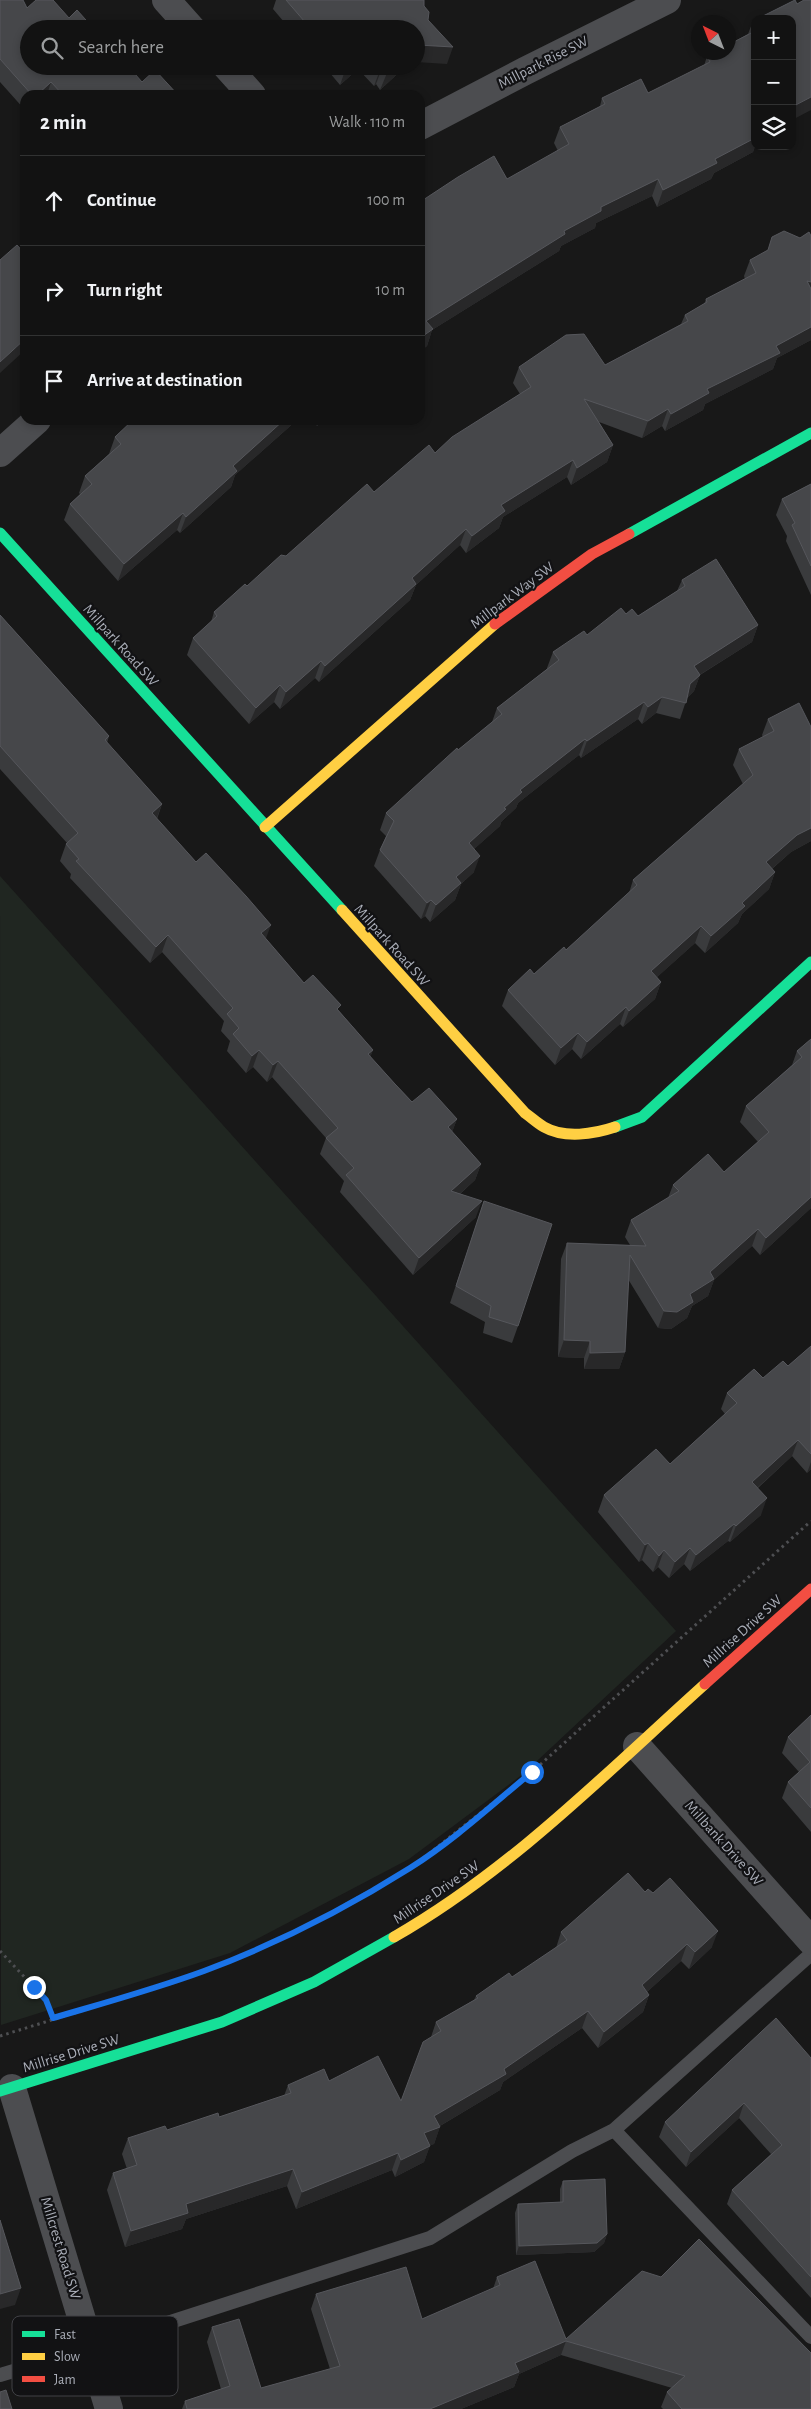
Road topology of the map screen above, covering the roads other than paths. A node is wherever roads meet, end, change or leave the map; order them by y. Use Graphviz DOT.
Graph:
graph roads {
  1 [pos="166,0"];
  2 [pos="667,0"];
  3 [pos="184,20"];
  4 [pos="234,75"];
  5 [pos="248,90"];
  6 [pos="425,123"];
  7 [pos="31,425"];
  8 [pos="811,433"];
  9 [pos="0,453"];
  10 [pos="0,533"];
  11 [pos="265,827"];
  12 [pos="811,962"];
  13 [pos="811,1589"];
  14 [pos="637,1746"];
  15 [pos="811,1941"];
  16 [pos="811,1954"];
  17 [pos="6,2090"];
  18 [pos="614,2130"];
  19 [pos="80,2316"];
  20 [pos="178,2320"];
  21 [pos="811,2337"];
  22 [pos="12,2371"];
  23 [pos="0,2375"];
  24 [pos="106,2396"];
  25 [pos="110,2409"];
  1 -- 3 [label="street"];
  2 -- 6 [label="street, Millpark Rise SW"];
  4 -- 5 [label="street"];
  7 -- 9 [label="street"];
  8 -- 11 [label="street, Millpark Way SW"];
  10 -- 11 [label="street, Millpark Road SW"];
  11 -- 12 [label="street, Millpark Road SW"];
  13 -- 14 [label="street, Millrise Drive SW"];
  14 -- 15 [label="street, Millbank Drive SW"];
  14 -- 17 [label="street, Millrise Drive SW"];
  16 -- 18 [label="lane"];
  17 -- 19 [label="street, Millcrest Road SW"];
  18 -- 20 [label="lane"];
  18 -- 21 [label="lane"];
  22 -- 23 [label="lane"];
  24 -- 25 [label="street, Millcrest Road SW"];
}
